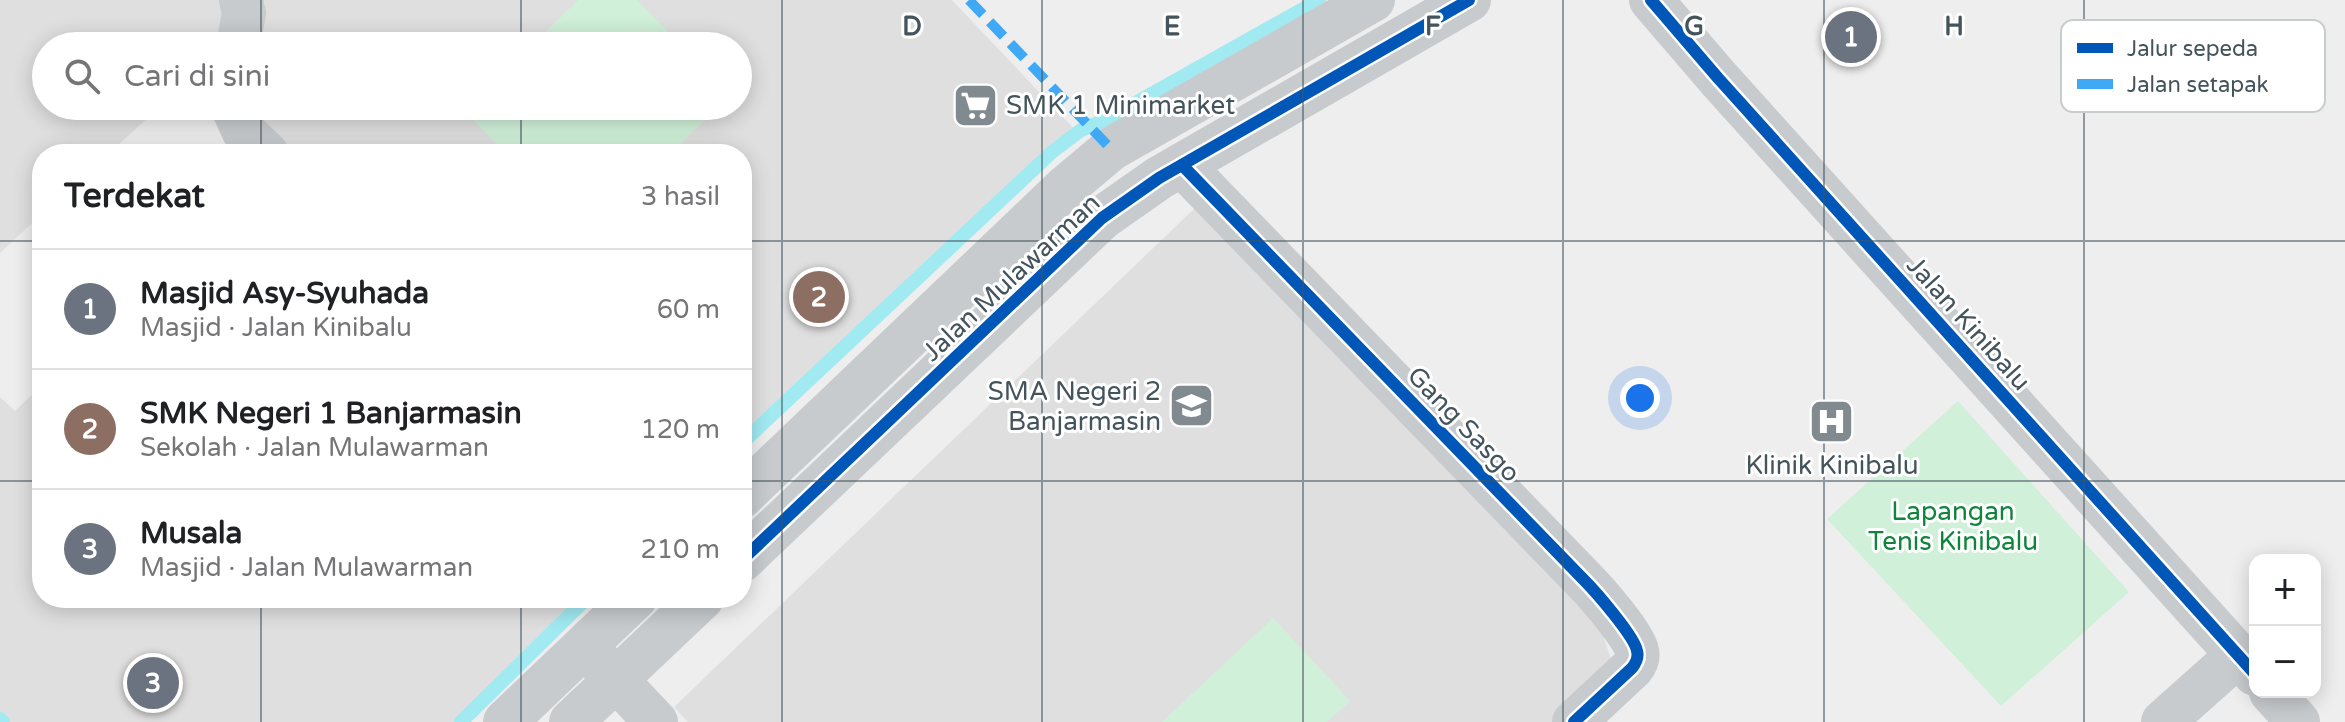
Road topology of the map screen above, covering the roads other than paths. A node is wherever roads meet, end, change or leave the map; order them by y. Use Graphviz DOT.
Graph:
graph roads {
  1 [pos="241,0"];
  2 [pos="1373,0"];
  3 [pos="1469,0"];
  4 [pos="1651,0"];
  5 [pos="241,32"];
  6 [pos="238,120"];
  7 [pos="257,144"];
  8 [pos="1182,165"];
  9 [pos="1071,183"];
  10 [pos="1102,218"];
  11 [pos="752,486"];
  12 [pos="752,550"];
  13 [pos="624,608"];
  14 [pos="691,608"];
  15 [pos="584,646"];
  16 [pos="2246,665"];
  17 [pos="616,679"];
  18 [pos="2276,698"];
  19 [pos="505,722"];
  20 [pos="571,722"];
  21 [pos="656,722"];
  22 [pos="1574,722"];
  23 [pos="2163,722"];
  24 [pos="2298,722"];
  1 -- 5 [label="street"];
  2 -- 9 [label="street, Jalan Mulawarman"];
  3 -- 8 [label="street, Jalan Mulawarman"];
  4 -- 16 [label="street, Jalan Kinibalu"];
  6 -- 7 [label="street"];
  8 -- 10 [label="street, Jalan Mulawarman"];
  8 -- 22 [label="street, Gang Sasgo"];
  9 -- 10 [label="street"];
  9 -- 11 [label="street, Jalan Mulawarman"];
  10 -- 12 [label="street, Jalan Mulawarman"];
  13 -- 15 [label="street"];
  14 -- 17 [label="street"];
  15 -- 17 [label="street"];
  15 -- 19 [label="street"];
  16 -- 23 [label="street"];
  17 -- 20 [label="street"];
  17 -- 21 [label="street"];
  18 -- 24 [label="street"];
}
